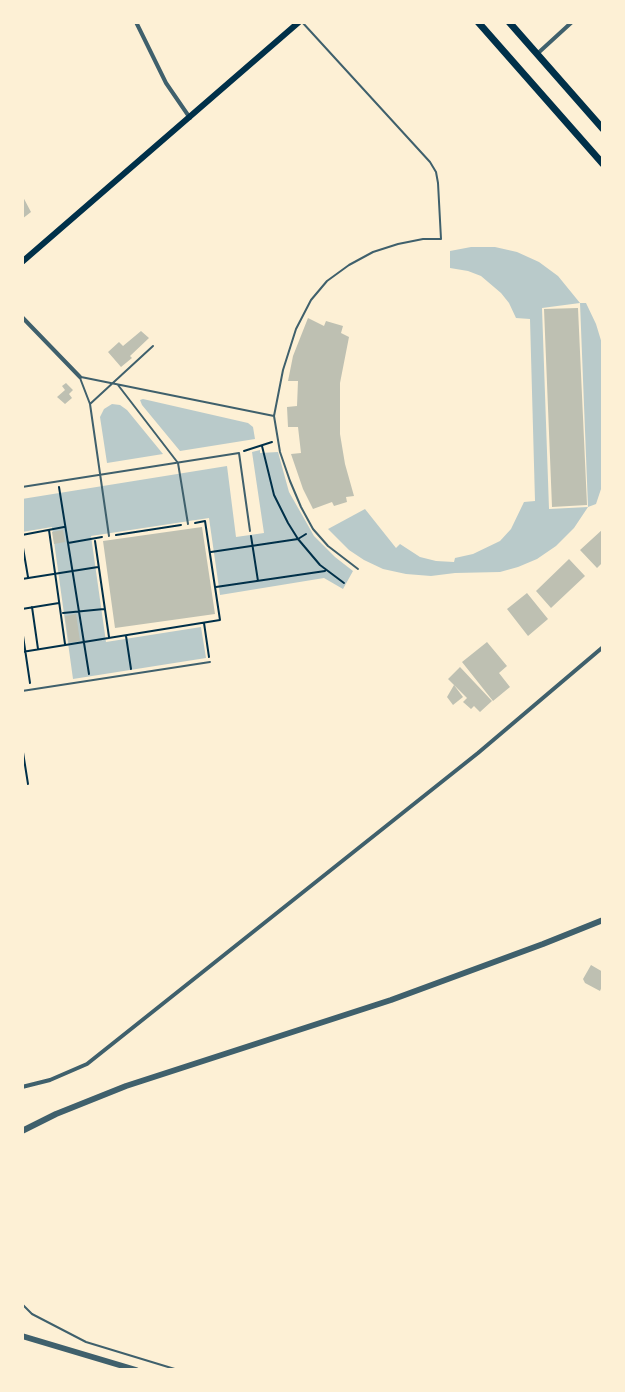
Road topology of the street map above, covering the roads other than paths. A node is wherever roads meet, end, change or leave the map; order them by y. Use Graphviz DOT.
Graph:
graph roads {
  1 [pos="136,22"];
  2 [pos="301,22"];
  3 [pos="478,22"];
  4 [pos="509,22"];
  5 [pos="572,22"];
  6 [pos="537,54"];
  7 [pos="190,118"];
  8 [pos="603,129"];
  9 [pos="603,164"];
  10 [pos="22,262"];
  11 [pos="22,317"];
  12 [pos="153,346"];
  13 [pos="80,377"];
  14 [pos="113,383"];
  15 [pos="118,384"];
  16 [pos="90,404"];
  17 [pos="274,416"];
  18 [pos="178,463"];
  19 [pos="101,475"];
  20 [pos="22,487"];
  21 [pos="188,524"];
  22 [pos="250,531"];
  23 [pos="109,536"];
  24 [pos="358,569"];
  25 [pos="603,647"];
  26 [pos="210,662"];
  27 [pos="22,691"];
  28 [pos="603,920"];
  29 [pos="22,1087"];
  30 [pos="22,1131"];
  31 [pos="22,1304"];
  32 [pos="22,1336"];
  33 [pos="136,1370"];
  34 [pos="178,1370"];
  1 -- 7 [label="street"];
  2 -- 7 [label="main road"];
  2 -- 17 [label="lane"];
  3 -- 9 [label="main road"];
  4 -- 6 [label="main road"];
  5 -- 6 [label="street"];
  6 -- 8 [label="main road"];
  7 -- 10 [label="main road"];
  11 -- 13 [label="street"];
  12 -- 14 [label="lane"];
  13 -- 14 [label="lane"];
  13 -- 16 [label="lane"];
  14 -- 15 [label="lane"];
  14 -- 16 [label="lane"];
  15 -- 17 [label="lane"];
  15 -- 18 [label="lane"];
  16 -- 19 [label="lane"];
  17 -- 24 [label="lane"];
  18 -- 19 [label="lane"];
  18 -- 21 [label="lane"];
  18 -- 22 [label="lane"];
  19 -- 20 [label="lane"];
  19 -- 23 [label="lane"];
  25 -- 29 [label="street"];
  26 -- 27 [label="lane"];
  28 -- 30 [label="street"];
  31 -- 34 [label="lane"];
  32 -- 33 [label="street"];
}
